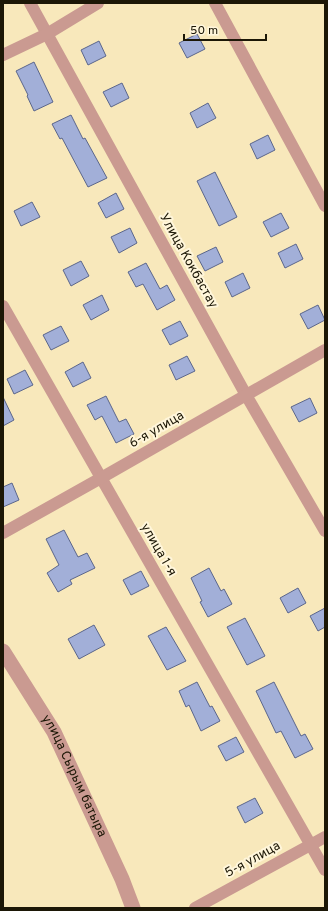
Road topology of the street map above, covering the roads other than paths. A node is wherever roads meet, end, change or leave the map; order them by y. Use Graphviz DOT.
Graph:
graph roads {
  1 [pos="30,3"];
  2 [pos="98,3"];
  3 [pos="215,3"];
  4 [pos="47,34"];
  5 [pos="3,55"];
  6 [pos="325,206"];
  7 [pos="3,306"];
  8 [pos="325,350"];
  9 [pos="246,395"];
  10 [pos="101,478"];
  11 [pos="325,531"];
  12 [pos="3,533"];
  13 [pos="3,651"];
  14 [pos="325,837"];
  15 [pos="311,845"];
  16 [pos="325,870"];
  17 [pos="133,908"];
  18 [pos="195,908"];
  1 -- 4 [label="street, Улица Кокбастау"];
  2 -- 4 [label="street"];
  3 -- 6 [label="street"];
  4 -- 5 [label="street"];
  4 -- 9 [label="street, Улица Кокбастау"];
  7 -- 10 [label="street, улица 1-я"];
  8 -- 9 [label="street, 6-я улица"];
  9 -- 10 [label="street, 6-я улица"];
  9 -- 11 [label="street, Улица Кокбастау"];
  10 -- 12 [label="street, 6-я улица"];
  10 -- 15 [label="street, улица 1-я"];
  13 -- 17 [label="street, улица Сырым батыра"];
  14 -- 15 [label="street, 5-я улица"];
  15 -- 16 [label="street, улица 1-я"];
  15 -- 18 [label="street, 5-я улица"];
}
